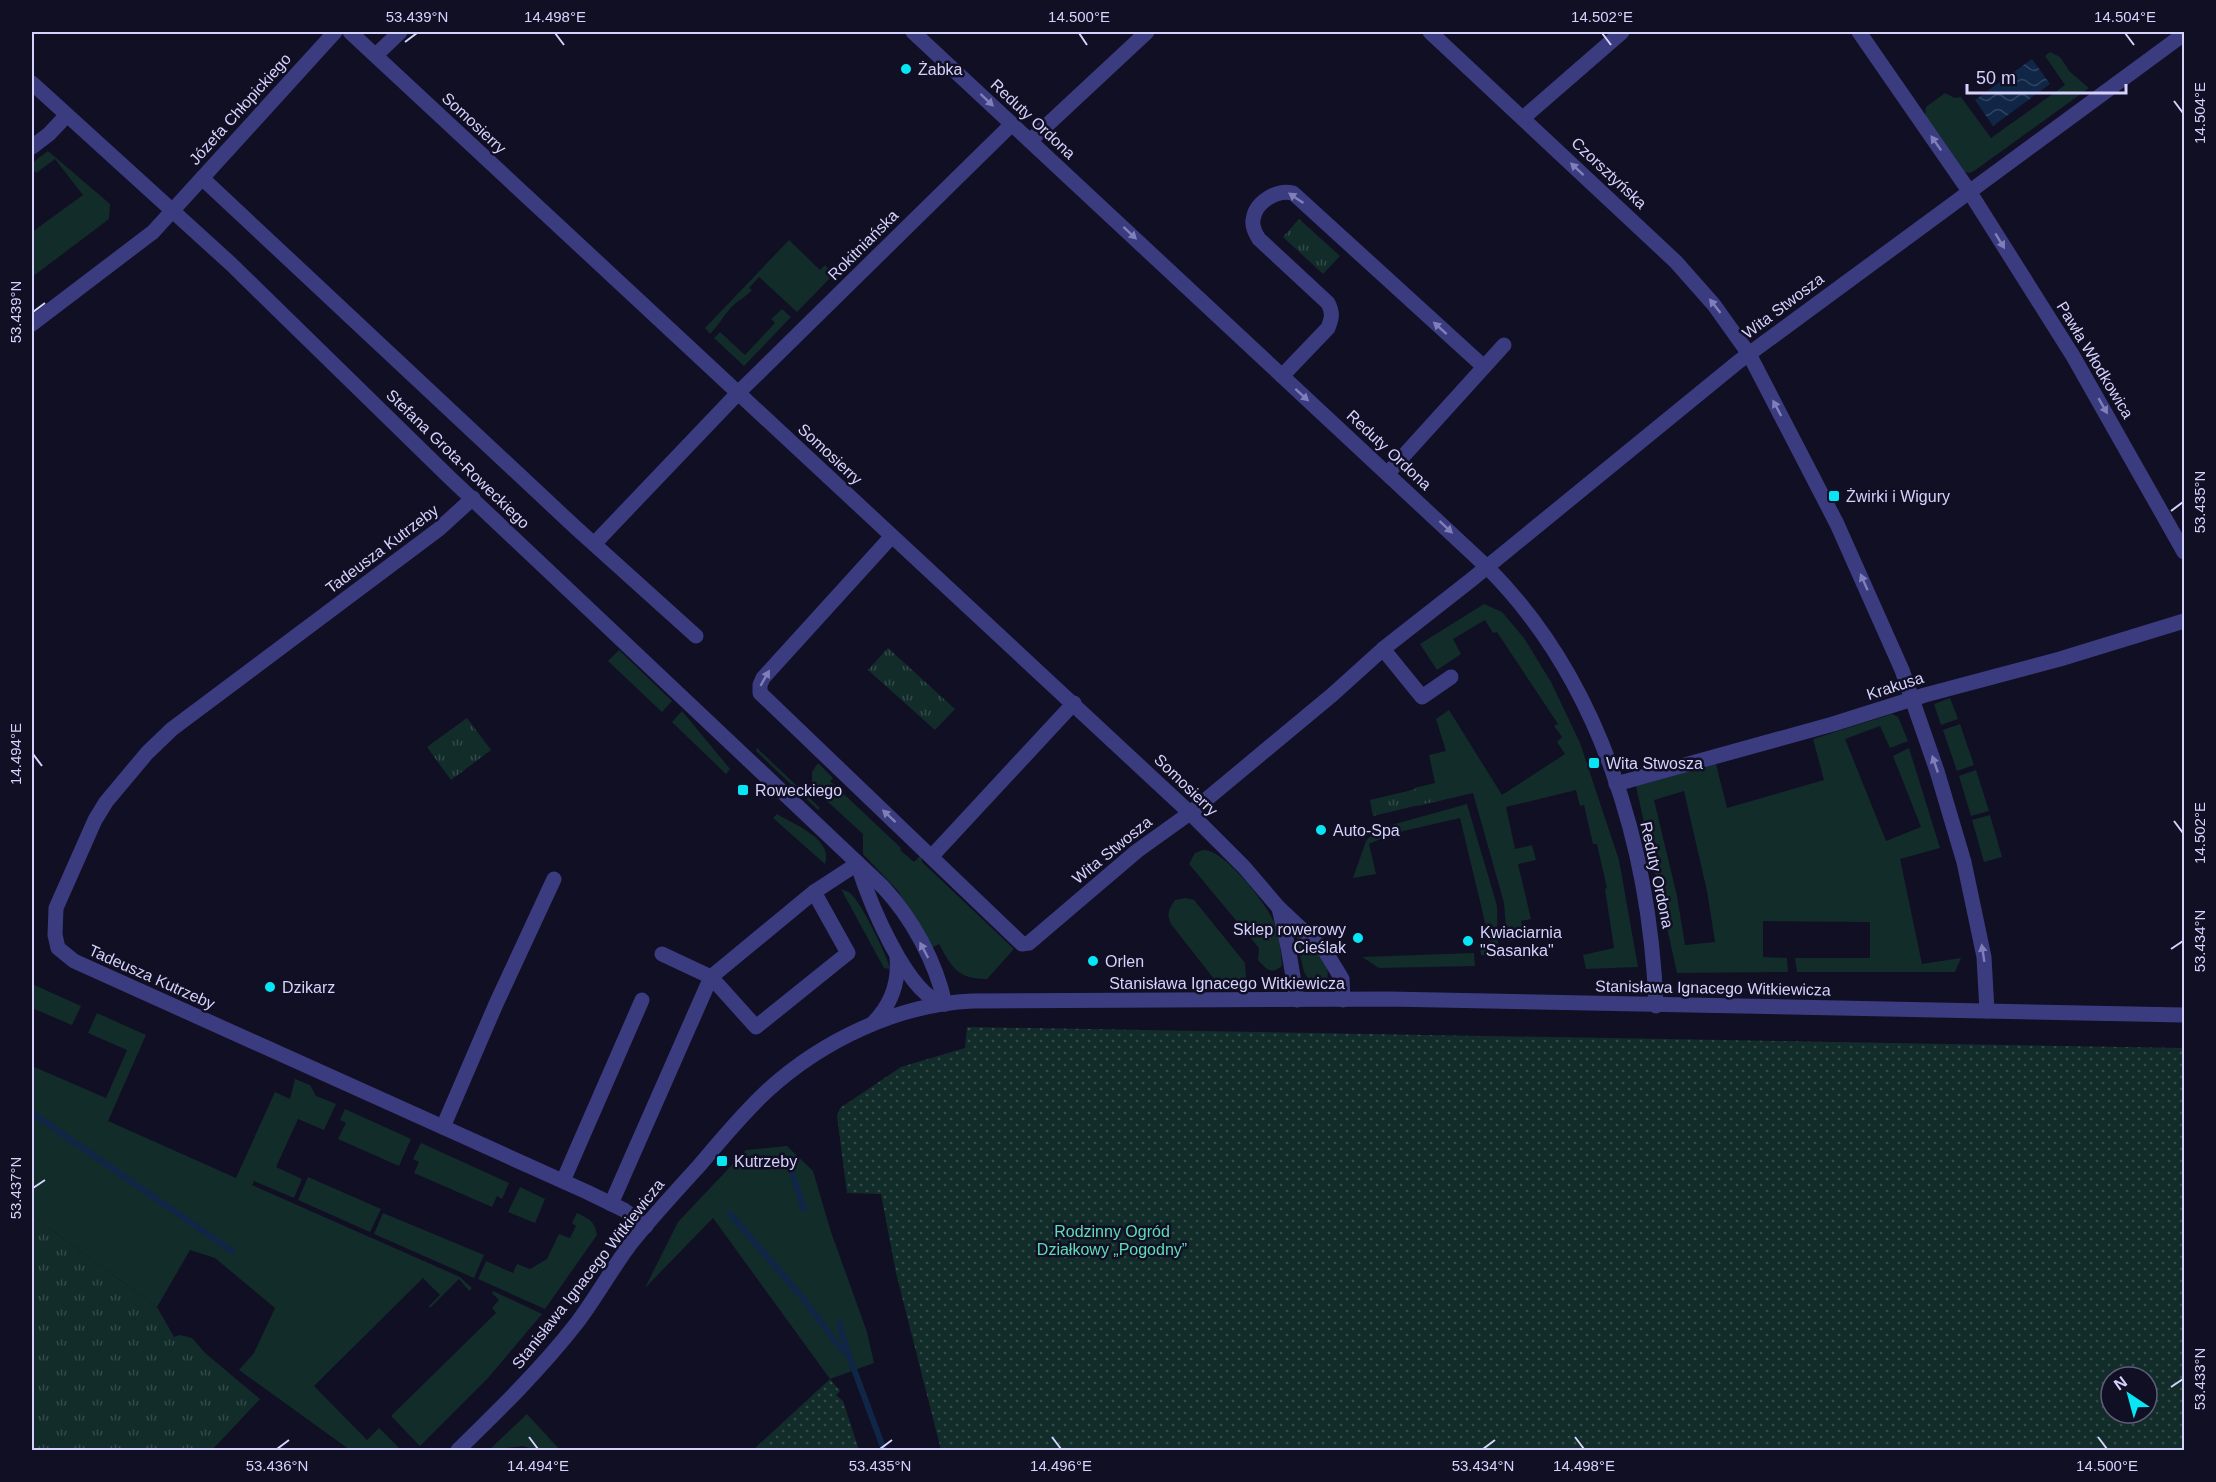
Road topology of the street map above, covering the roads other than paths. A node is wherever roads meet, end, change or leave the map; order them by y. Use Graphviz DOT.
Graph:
graph roads {
  1 [pos="335,32"];
  2 [pos="350,32"];
  3 [pos="399,32"];
  4 [pos="913,32"];
  5 [pos="1147,32"];
  6 [pos="1430,32"];
  7 [pos="1622,32"];
  8 [pos="1859,32"];
  9 [pos="2184,33"];
  10 [pos="376,55"];
  11 [pos="32,83"];
  12 [pos="67,115"];
  13 [pos="1523,118"];
  14 [pos="1012,124"];
  15 [pos="1030,141"];
  16 [pos="32,147"];
  17 [pos="202,178"];
  18 [pos="1969,191"];
  19 [pos="173,211"];
  20 [pos="32,324"];
  21 [pos="1504,345"];
  22 [pos="1749,354"];
  23 [pos="1484,368"];
  24 [pos="1282,376"];
  25 [pos="739,392"];
  26 [pos="1388,473"];
  27 [pos="473,498"];
  28 [pos="892,536"];
  29 [pos="594,544"];
  30 [pos="2184,552"];
  31 [pos="1487,567"];
  32 [pos="2184,621"];
  33 [pos="696,636"];
  34 [pos="1383,650"];
  35 [pos="1451,677"];
  36 [pos="1912,699"];
  37 [pos="1074,704"];
  38 [pos="1616,784"];
  39 [pos="1190,813"];
  40 [pos="932,856"];
  41 [pos="857,864"];
  42 [pos="554,879"];
  43 [pos="814,892"];
  44 [pos="1279,908"];
  45 [pos="662,954"];
  46 [pos="897,958"];
  47 [pos="711,977"];
  48 [pos="642,1000"];
  49 [pos="1297,1000"];
  50 [pos="1343,1000"];
  51 [pos="945,1004"];
  52 [pos="1656,1006"];
  53 [pos="1987,1011"];
  54 [pos="2184,1015"];
  55 [pos="861,1030"];
  56 [pos="443,1127"];
  57 [pos="563,1181"];
  58 [pos="611,1204"];
  59 [pos="646,1226"];
  60 [pos="458,1450"];
  1 -- 17 [label="street, Józefa Chłopickiego"];
  2 -- 10 [label="street, Somosierry"];
  3 -- 10 [label="street"];
  4 -- 14 [label="street, Reduty Ordona, one-way"];
  5 -- 15 [label="street"];
  6 -- 13 [label="street, Czorsztyńska"];
  7 -- 13 [label="street"];
  18 -- 8 [label="street, Pawła Włodkowica, one-way"];
  9 -- 18 [label="street, Wita Stwosza"];
  10 -- 25 [label="street, Somosierry"];
  11 -- 12 [label="street, Stefana Grota-Roweckiego"];
  12 -- 16 [label="street"];
  12 -- 19 [label="street, Stefana Grota-Roweckiego"];
  22 -- 13 [label="street, Czorsztyńska, one-way"];
  14 -- 15 [label="street, Reduty Ordona"];
  14 -- 25 [label="street, Rokitniańska"];
  15 -- 24 [label="street, Reduty Ordona, one-way"];
  17 -- 19 [label="street, Józefa Chłopickiego"];
  17 -- 29 [label="street, Stefana Grota-Roweckiego"];
  18 -- 22 [label="street, Wita Stwosza"];
  18 -- 30 [label="street, Pawła Włodkowica, one-way"];
  19 -- 20 [label="street, Józefa Chłopickiego"];
  19 -- 27 [label="street, Stefana Grota-Roweckiego"];
  21 -- 23 [label="street"];
  22 -- 31 [label="street, Wita Stwosza"];
  36 -- 22 [label="street, one-way"];
  23 -- 24 [label="street, one-way"];
  23 -- 26 [label="street"];
  24 -- 26 [label="street, Reduty Ordona, one-way"];
  25 -- 28 [label="street, Somosierry"];
  25 -- 29 [label="street"];
  26 -- 31 [label="street, Reduty Ordona, one-way"];
  27 -- 41 [label="street, Stefana Grota-Roweckiego"];
  27 -- 56 [label="street, Tadeusza Kutrzeby"];
  28 -- 37 [label="street, Somosierry"];
  40 -- 28 [label="street, Wita Stwosza, one-way"];
  29 -- 33 [label="street, Stefana Grota-Roweckiego"];
  31 -- 34 [label="street, Wita Stwosza"];
  31 -- 38 [label="street, Reduty Ordona"];
  32 -- 36 [label="street, Krakusa"];
  34 -- 35 [label="street"];
  34 -- 39 [label="street, Wita Stwosza"];
  36 -- 38 [label="street, Krakusa"];
  53 -- 36 [label="street, one-way"];
  37 -- 39 [label="street, Somosierry"];
  37 -- 40 [label="street"];
  38 -- 52 [label="street, Reduty Ordona"];
  39 -- 40 [label="street, Wita Stwosza"];
  39 -- 44 [label="street, Somosierry"];
  41 -- 43 [label="street"];
  41 -- 46 [label="street, Stefana Grota-Roweckiego"];
  51 -- 41 [label="street, Stefana Grota-Roweckiego, one-way"];
  42 -- 56 [label="street"];
  43 -- 47 [label="street"];
  43 -- 47 [label="street"];
  44 -- 49 [label="street, Somosierry"];
  44 -- 50 [label="street, Somosierry"];
  45 -- 47 [label="street"];
  46 -- 51 [label="street, Stefana Grota-Roweckiego"];
  46 -- 55 [label="street, Stefana Grota-Roweckiego"];
  47 -- 58 [label="street"];
  48 -- 57 [label="street"];
  49 -- 50 [label="street, Stanisława Ignacego Witkiewicza"];
  49 -- 51 [label="street, Stanisława Ignacego Witkiewicza"];
  50 -- 52 [label="street, Stanisława Ignacego Witkiewicza"];
  51 -- 55 [label="street, Stanisława Ignacego Witkiewicza"];
  52 -- 53 [label="street, Stanisława Ignacego Witkiewicza"];
  53 -- 54 [label="street, Stanisława Ignacego Witkiewicza"];
  55 -- 59 [label="street, Stanisława Ignacego Witkiewicza"];
  56 -- 57 [label="street, Tadeusza Kutrzeby"];
  57 -- 58 [label="street, Tadeusza Kutrzeby"];
  58 -- 59 [label="street, Tadeusza Kutrzeby"];
  59 -- 60 [label="street, Stanisława Ignacego Witkiewicza"];
}
